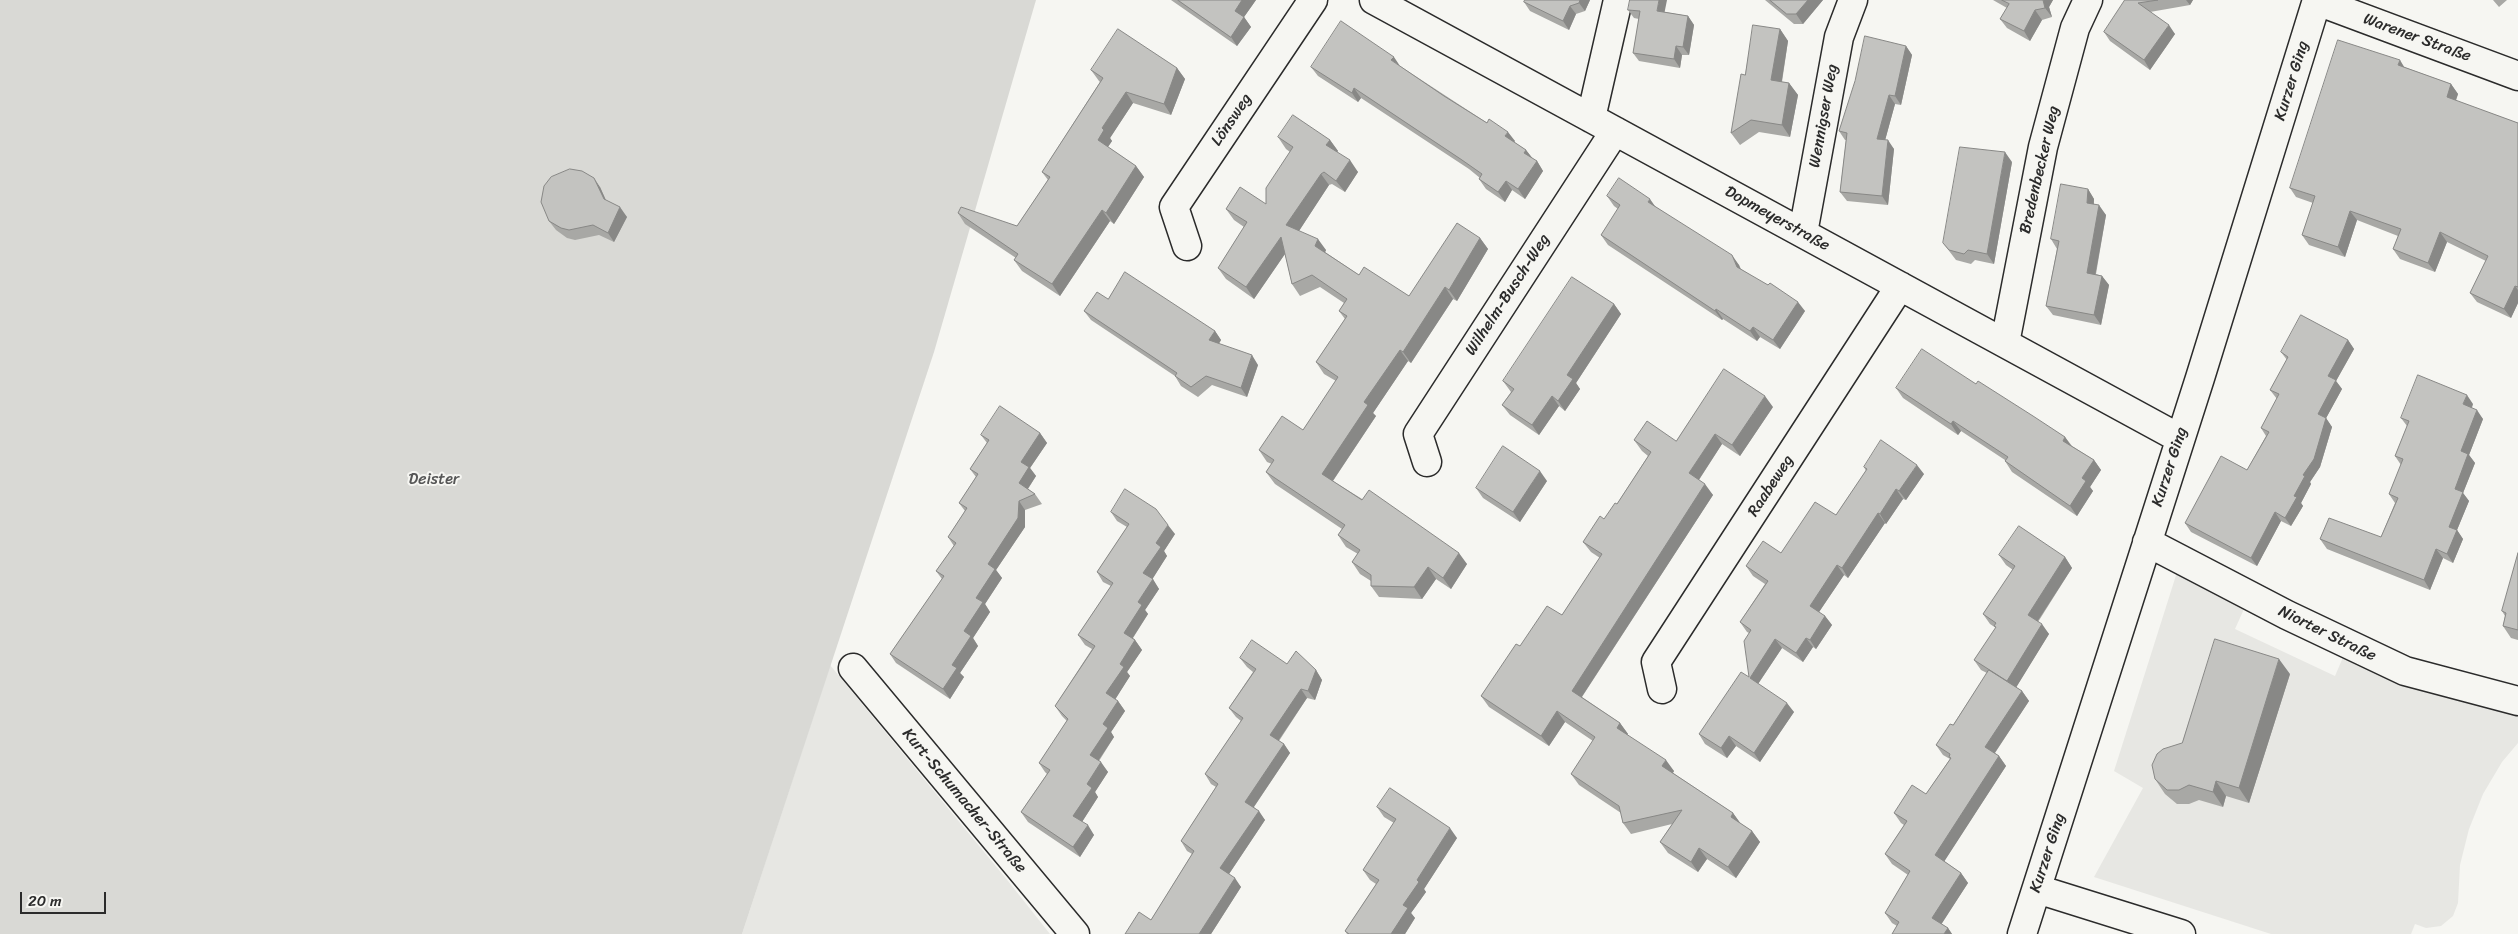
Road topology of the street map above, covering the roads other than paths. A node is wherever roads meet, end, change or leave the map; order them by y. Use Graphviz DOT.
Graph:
graph roads {
  1 [pos="1313,0"];
  2 [pos="1618,0"];
  3 [pos="1853,0"];
  4 [pos="2088,0"];
  5 [pos="2317,1"];
  6 [pos="1381,2"];
  7 [pos="2517,74"];
  8 [pos="1591,118"];
  9 [pos="1615,131"];
  10 [pos="1803,234"];
  11 [pos="1187,246"];
  12 [pos="1900,286"];
  13 [pos="2004,344"];
  14 [pos="2179,438"];
  15 [pos="1427,462"];
  16 [pos="2147,542"];
  17 [pos="853,668"];
  18 [pos="1662,689"];
  19 [pos="2518,700"];
  20 [pos="2037,889"];
  21 [pos="1075,934"];
  22 [pos="2022,934"];
  23 [pos="2181,934"];
  1 -- 11 [label="street, Lönsweg"];
  2 -- 8 [label="street"];
  3 -- 10 [label="street, Wennigser Weg"];
  4 -- 13 [label="street, Bredenbecker Weg"];
  5 -- 7 [label="street, Warener Straße"];
  5 -- 14 [label="street, Kurzer Ging"];
  6 -- 8 [label="street, Dopmeyerstraße"];
  8 -- 9 [label="street, Dopmeyerstraße"];
  9 -- 10 [label="street, Dopmeyerstraße"];
  9 -- 15 [label="street, Wilhelm-Busch-Weg"];
  10 -- 12 [label="street, Dopmeyerstraße"];
  12 -- 13 [label="street, Dopmeyerstraße"];
  12 -- 18 [label="street, Raabeweg"];
  13 -- 14 [label="street, Dopmeyerstraße"];
  14 -- 16 [label="street, Kurzer Ging"];
  16 -- 19 [label="street, Niorter Straße"];
  16 -- 20 [label="street, Kurzer Ging"];
  17 -- 21 [label="street, Kurt-Schumacher-Straße"];
  20 -- 22 [label="street, Kurzer Ging"];
  20 -- 23 [label="street"];
}
